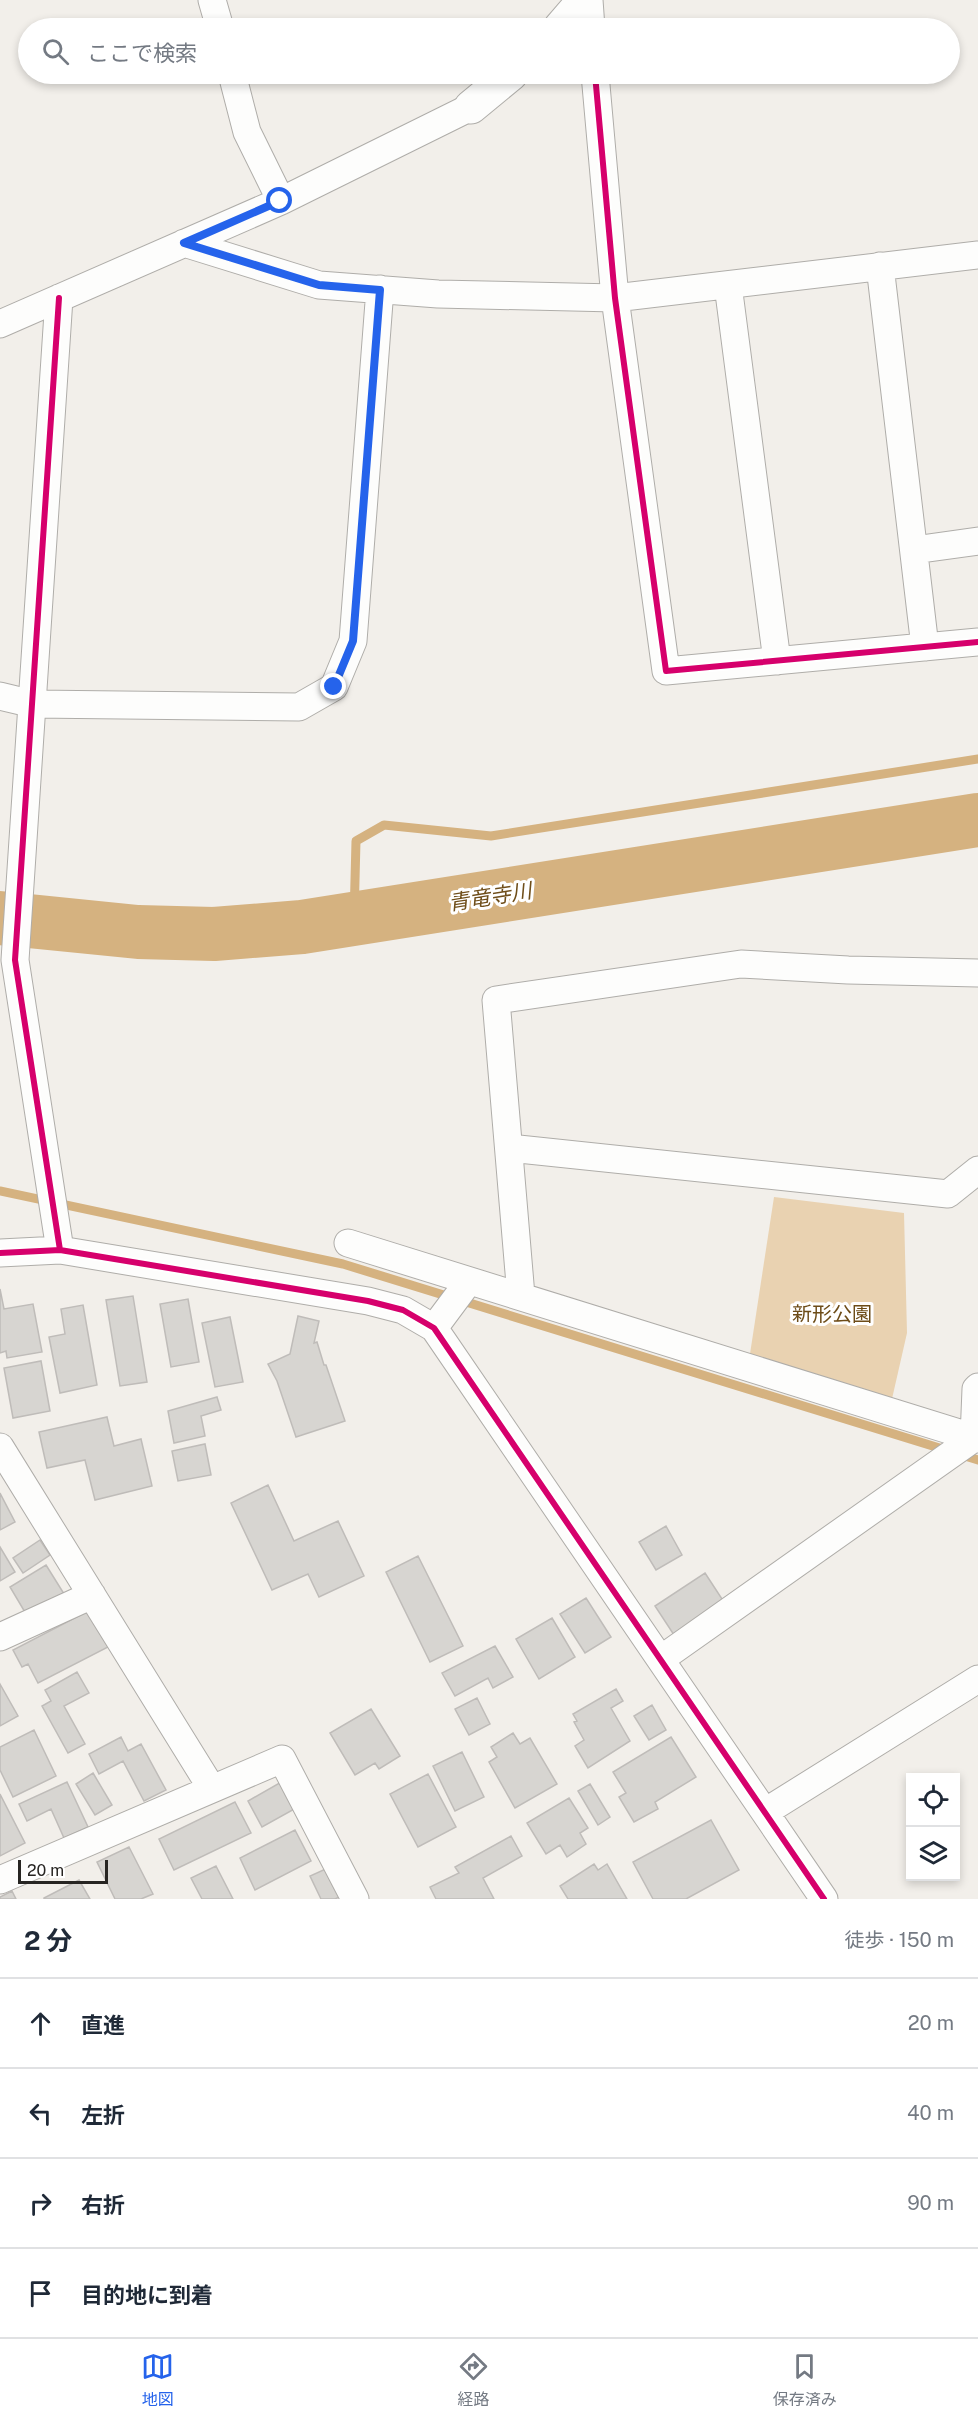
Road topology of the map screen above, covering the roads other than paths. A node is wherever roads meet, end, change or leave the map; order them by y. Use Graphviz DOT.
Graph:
graph roads {
  1 [pos="212,0"];
  2 [pos="584,0"];
  3 [pos="588,0"];
  4 [pos="217,18"];
  5 [pos="569,18"];
  6 [pos="590,18"];
  7 [pos="235,84"];
  8 [pos="500,84"];
  9 [pos="596,84"];
  10 [pos="471,107"];
  11 [pos="280,201"];
  12 [pos="184,243"];
  13 [pos="978,255"];
  14 [pos="880,266"];
  15 [pos="728,285"];
  16 [pos="380,290"];
  17 [pos="59,298"];
  18 [pos="615,298"];
  19 [pos="0,324"];
  20 [pos="978,541"];
  21 [pos="914,550"];
  22 [pos="978,642"];
  23 [pos="925,647"];
  24 [pos="777,661"];
  25 [pos="0,696"];
  26 [pos="33,704"];
  27 [pos="978,973"];
  28 [pos="509,1148"];
  29 [pos="978,1170"];
  30 [pos="348,1243"];
  31 [pos="60,1250"];
  32 [pos="0,1253"];
  33 [pos="469,1281"];
  34 [pos="521,1296"];
  35 [pos="434,1328"];
  36 [pos="978,1387"];
  37 [pos="976,1438"];
  38 [pos="0,1447"];
  39 [pos="92,1595"];
  40 [pos="0,1638"];
  41 [pos="661,1659"];
  42 [pos="978,1679"];
  43 [pos="212,1789"];
  44 [pos="765,1812"];
  45 [pos="0,1880"];
  46 [pos="355,1899"];
  47 [pos="824,1899"];
  1 -- 4 [label="street"];
  2 -- 5 [label="street"];
  3 -- 6 [label="street"];
  7 -- 11 [label="street"];
  8 -- 10 [label="street"];
  9 -- 18 [label="street"];
  10 -- 11 [label="street"];
  11 -- 12 [label="street"];
  12 -- 16 [label="street"];
  12 -- 17 [label="street"];
  13 -- 14 [label="street"];
  14 -- 15 [label="street"];
  14 -- 21 [label="street"];
  15 -- 18 [label="street"];
  15 -- 24 [label="street"];
  16 -- 18 [label="street"];
  16 -- 26 [label="street"];
  17 -- 19 [label="street"];
  17 -- 26 [label="street"];
  18 -- 24 [label="street"];
  20 -- 21 [label="street"];
  21 -- 23 [label="street"];
  22 -- 23 [label="street"];
  23 -- 24 [label="street"];
  25 -- 26 [label="street"];
  26 -- 31 [label="street"];
  27 -- 28 [label="street"];
  28 -- 29 [label="street"];
  28 -- 34 [label="street"];
  30 -- 33 [label="street"];
  31 -- 32 [label="street"];
  31 -- 35 [label="street"];
  33 -- 34 [label="street"];
  33 -- 35 [label="street"];
  34 -- 37 [label="street"];
  35 -- 41 [label="street"];
  36 -- 37 [label="street"];
  37 -- 41 [label="street"];
  38 -- 39 [label="street"];
  39 -- 40 [label="street"];
  39 -- 43 [label="street"];
  41 -- 44 [label="street"];
  42 -- 44 [label="street"];
  43 -- 45 [label="street"];
  43 -- 46 [label="street"];
  44 -- 47 [label="street"];
}
